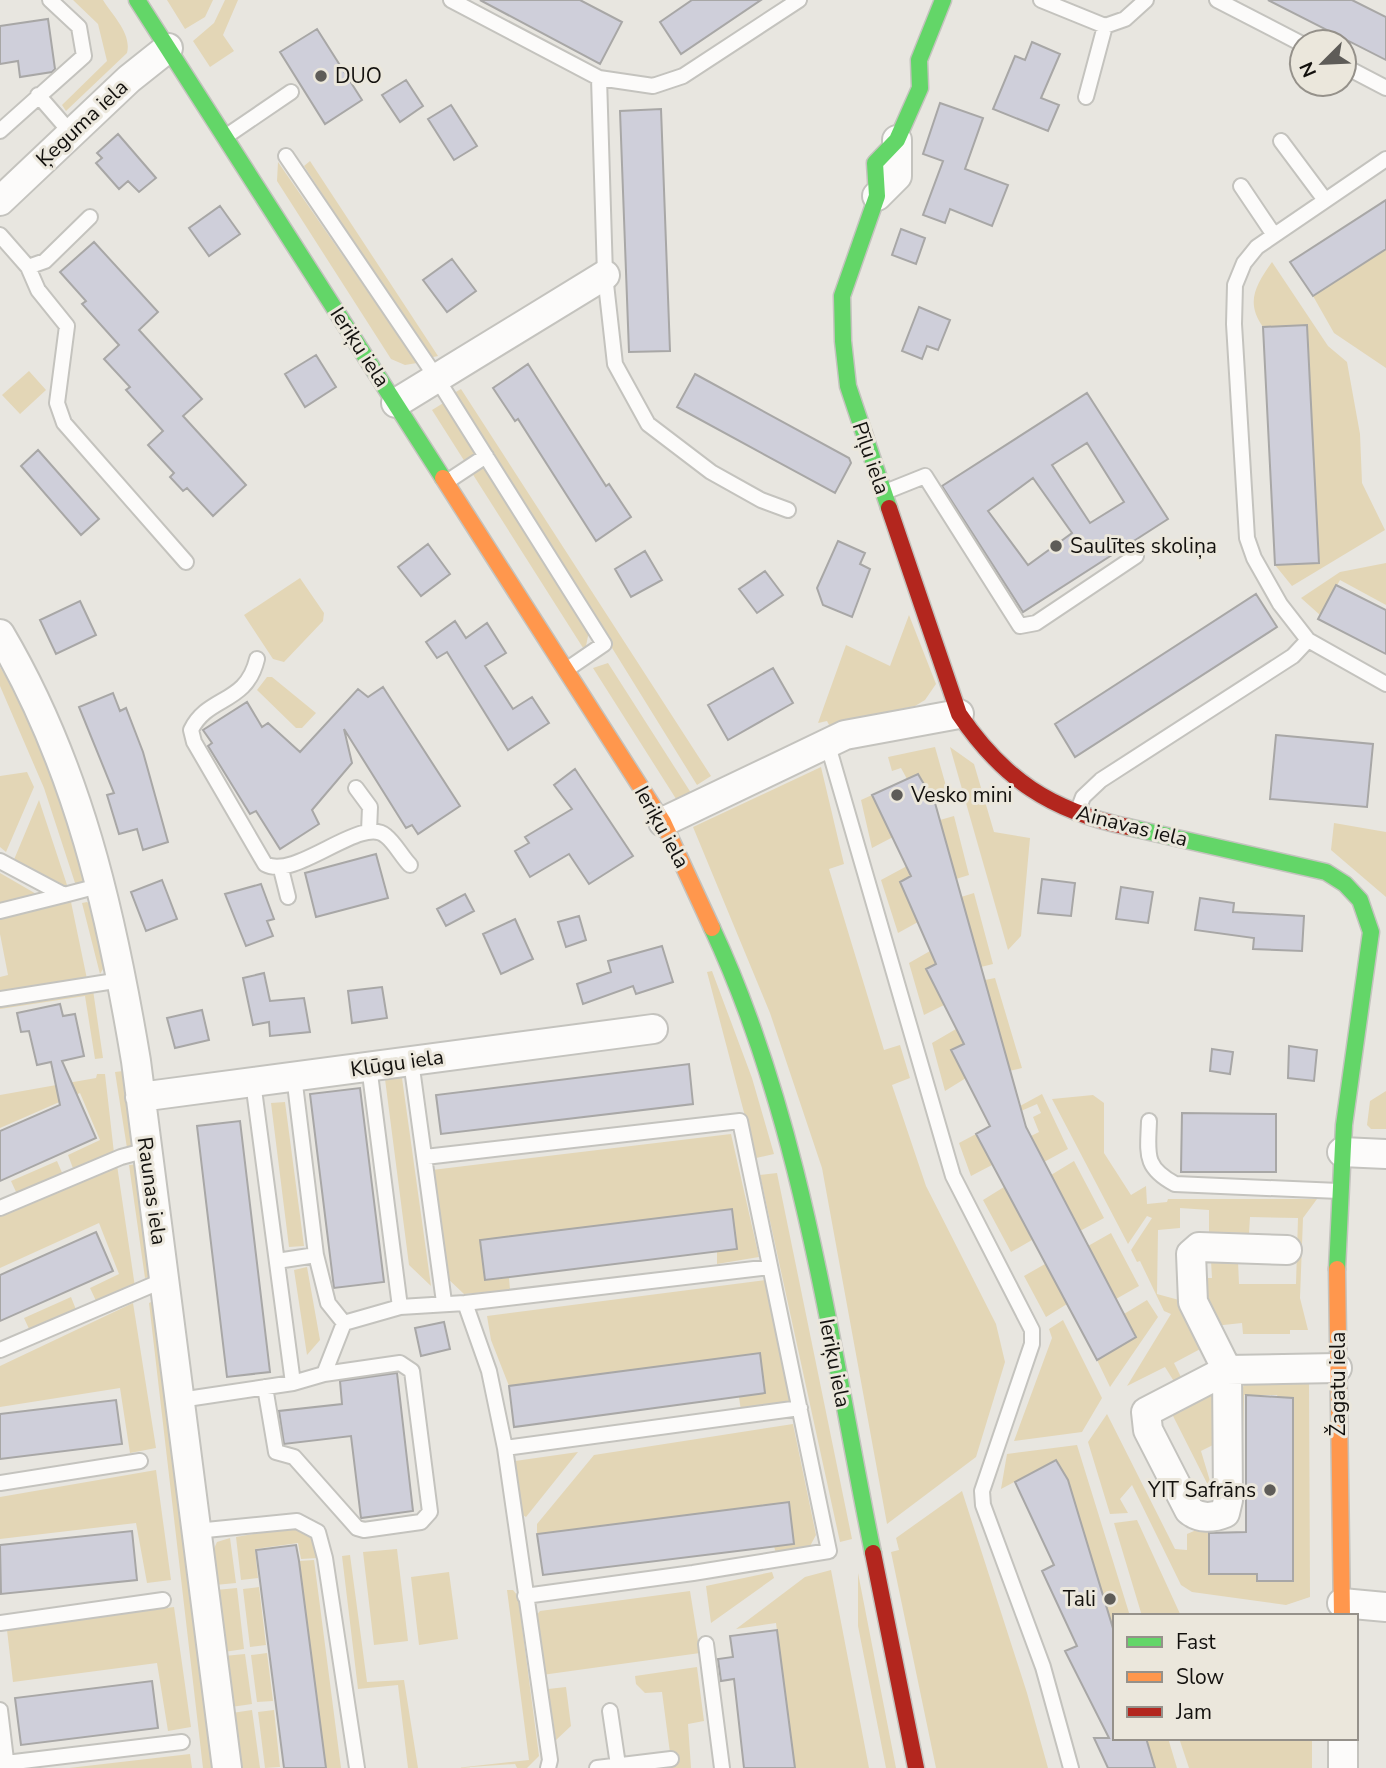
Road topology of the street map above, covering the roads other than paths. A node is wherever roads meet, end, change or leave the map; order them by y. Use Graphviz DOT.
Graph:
graph roads {
  1 [pos="50,0"];
  2 [pos="137,0"];
  3 [pos="451,0"];
  4 [pos="799,0"];
  5 [pos="943,0"];
  6 [pos="1041,0"];
  7 [pos="1146,0"];
  8 [pos="1217,0"];
  9 [pos="1105,26"];
  10 [pos="1288,37"];
  11 [pos="168,48"];
  12 [pos="1358,73"];
  13 [pos="599,78"];
  14 [pos="1386,88"];
  15 [pos="291,92"];
  16 [pos="38,95"];
  17 [pos="1086,97"];
  18 [pos="0,131"];
  19 [pos="71,133"];
  20 [pos="223,138"];
  21 [pos="897,140"];
  22 [pos="1281,141"];
  23 [pos="286,156"];
  24 [pos="1386,159"];
  25 [pos="1241,186"];
  26 [pos="877,196"];
  27 [pos="1325,200"];
  28 [pos="0,201"];
  29 [pos="90,218"];
  30 [pos="1274,234"];
  31 [pos="0,236"];
  32 [pos="28,267"];
  33 [pos="605,275"];
  34 [pos="436,377"];
  35 [pos="396,402"];
  36 [pos="486,456"];
  37 [pos="447,482"];
  38 [pos="883,493"];
  39 [pos="788,510"];
  40 [pos="1136,556"];
  41 [pos="186,562"];
  42 [pos="0,634"];
  43 [pos="1308,640"];
  44 [pos="257,659"];
  45 [pos="566,670"];
  46 [pos="1386,684"];
  47 [pos="960,715"];
  48 [pos="827,742"];
  49 [pos="356,788"];
  50 [pos="1077,814"];
  51 [pos="663,822"];
  52 [pos="369,831"];
  53 [pos="0,861"];
  54 [pos="410,866"];
  55 [pos="281,869"];
  56 [pos="102,885"];
  57 [pos="64,895"];
  58 [pos="288,897"];
  59 [pos="0,911"];
  60 [pos="1371,932"];
  61 [pos="121,981"];
  62 [pos="0,999"];
  63 [pos="653,1029"];
  64 [pos="411,1061"];
  65 [pos="369,1066"];
  66 [pos="294,1076"];
  67 [pos="253,1082"];
  68 [pos="140,1097"];
  69 [pos="1149,1121"];
  70 [pos="147,1150"];
  71 [pos="1342,1152"];
  72 [pos="1386,1154"];
  73 [pos="425,1157"];
  74 [pos="1340,1192"];
  75 [pos="0,1208"];
  76 [pos="1287,1250"];
  77 [pos="316,1255"];
  78 [pos="277,1261"];
  79 [pos="770,1267"];
  80 [pos="164,1280"];
  81 [pos="444,1302"];
  82 [pos="465,1303"];
  83 [pos="400,1307"];
  84 [pos="344,1323"];
  85 [pos="0,1350"];
  86 [pos="1337,1368"];
  87 [pos="1227,1370"];
  88 [pos="324,1374"];
  89 [pos="293,1383"];
  90 [pos="265,1387"];
  91 [pos="180,1400"];
  92 [pos="800,1408"];
  93 [pos="505,1448"];
  94 [pos="140,1461"];
  95 [pos="0,1483"];
  96 [pos="196,1531"];
  97 [pos="526,1596"];
  98 [pos="163,1600"];
  99 [pos="1386,1607"];
  100 [pos="1342,1609"];
  101 [pos="0,1623"];
  102 [pos="706,1644"];
  103 [pos="0,1711"];
  104 [pos="610,1712"];
  105 [pos="1343,1740"];
  106 [pos="182,1742"];
  107 [pos="671,1759"];
  108 [pos="6,1765"];
  109 [pos="618,1765"];
  110 [pos="227,1768"];
  111 [pos="357,1768"];
  112 [pos="548,1768"];
  113 [pos="597,1768"];
  114 [pos="722,1768"];
  115 [pos="916,1768"];
  116 [pos="1071,1768"];
  117 [pos="1343,1768"];
  1 -- 16 [label="lane"];
  2 -- 11 [label="street, Ieriķu iela"];
  3 -- 13 [label="lane"];
  4 -- 13 [label="lane"];
  5 -- 21 [label="street, Pīļu iela"];
  6 -- 9 [label="lane"];
  7 -- 9 [label="lane"];
  8 -- 10 [label="lane"];
  9 -- 17 [label="lane"];
  11 -- 19 [label="street, Ķeguma iela"];
  11 -- 20 [label="street, Ieriķu iela"];
  12 -- 14 [label="lane"];
  13 -- 33 [label="lane"];
  15 -- 20 [label="lane"];
  16 -- 18 [label="lane"];
  16 -- 19 [label="lane"];
  19 -- 28 [label="street, Ķeguma iela"];
  20 -- 35 [label="street, Ieriķu iela"];
  21 -- 26 [label="street, Pīļu iela"];
  22 -- 27 [label="lane"];
  23 -- 34 [label="lane"];
  24 -- 27 [label="lane"];
  25 -- 30 [label="lane"];
  26 -- 38 [label="street, Pīļu iela"];
  27 -- 30 [label="lane"];
  29 -- 32 [label="lane"];
  30 -- 43 [label="lane"];
  31 -- 32 [label="lane"];
  32 -- 41 [label="lane"];
  33 -- 34 [label="street"];
  33 -- 39 [label="lane"];
  34 -- 35 [label="street"];
  34 -- 36 [label="lane"];
  35 -- 37 [label="street, Ieriķu iela"];
  36 -- 37 [label="lane"];
  36 -- 45 [label="lane"];
  37 -- 45 [label="street, Ieriķu iela"];
  38 -- 40 [label="lane"];
  38 -- 47 [label="street, Pīļu iela"];
  42 -- 56 [label="street, Raunas iela"];
  43 -- 46 [label="lane"];
  43 -- 50 [label="lane"];
  44 -- 55 [label="lane"];
  45 -- 51 [label="street, Ieriķu iela"];
  47 -- 48 [label="street"];
  47 -- 50 [label="street, Ainavas iela"];
  48 -- 51 [label="street"];
  48 -- 116 [label="lane"];
  49 -- 52 [label="lane"];
  50 -- 60 [label="street, Ainavas iela"];
  51 -- 115 [label="street, Ieriķu iela"];
  52 -- 54 [label="lane"];
  52 -- 55 [label="lane"];
  53 -- 57 [label="lane"];
  55 -- 58 [label="lane"];
  56 -- 57 [label="lane"];
  56 -- 61 [label="street, Raunas iela"];
  57 -- 59 [label="lane"];
  60 -- 71 [label="street, Žagatu iela"];
  61 -- 62 [label="lane"];
  61 -- 68 [label="street, Raunas iela"];
  63 -- 64 [label="street, Klūgu iela"];
  64 -- 65 [label="street, Klūgu iela"];
  64 -- 73 [label="lane"];
  65 -- 66 [label="street, Klūgu iela"];
  65 -- 83 [label="lane"];
  66 -- 67 [label="street, Klūgu iela"];
  66 -- 77 [label="lane"];
  67 -- 68 [label="street, Klūgu iela"];
  67 -- 78 [label="lane"];
  68 -- 70 [label="street, Raunas iela"];
  69 -- 74 [label="lane"];
  70 -- 75 [label="lane"];
  70 -- 80 [label="street, Raunas iela"];
  71 -- 72 [label="street"];
  71 -- 74 [label="street, Žagatu iela"];
  73 -- 79 [label="lane"];
  73 -- 81 [label="lane"];
  74 -- 86 [label="street, Žagatu iela"];
  76 -- 87 [label="street"];
  77 -- 78 [label="lane"];
  77 -- 84 [label="lane"];
  78 -- 89 [label="lane"];
  79 -- 82 [label="lane"];
  79 -- 92 [label="lane"];
  80 -- 85 [label="lane"];
  80 -- 91 [label="street, Raunas iela"];
  81 -- 82 [label="lane"];
  81 -- 83 [label="lane"];
  82 -- 93 [label="lane"];
  83 -- 84 [label="lane"];
  84 -- 88 [label="lane"];
  86 -- 87 [label="street"];
  86 -- 100 [label="street, Žagatu iela"];
  87 -- 87 [label="street"];
  88 -- 89 [label="lane"];
  88 -- 90 [label="lane"];
  89 -- 90 [label="lane"];
  90 -- 91 [label="lane"];
  91 -- 96 [label="street, Raunas iela"];
  92 -- 93 [label="lane"];
  92 -- 97 [label="lane"];
  93 -- 97 [label="lane"];
  94 -- 95 [label="lane"];
  96 -- 110 [label="street, Raunas iela"];
  96 -- 111 [label="lane"];
  97 -- 112 [label="lane"];
  98 -- 101 [label="lane"];
  99 -- 100 [label="street"];
  102 -- 114 [label="lane"];
  103 -- 108 [label="lane"];
  104 -- 109 [label="lane"];
  105 -- 117 [label="street"];
  106 -- 108 [label="lane"];
  107 -- 109 [label="lane"];
  109 -- 113 [label="lane"];
}
